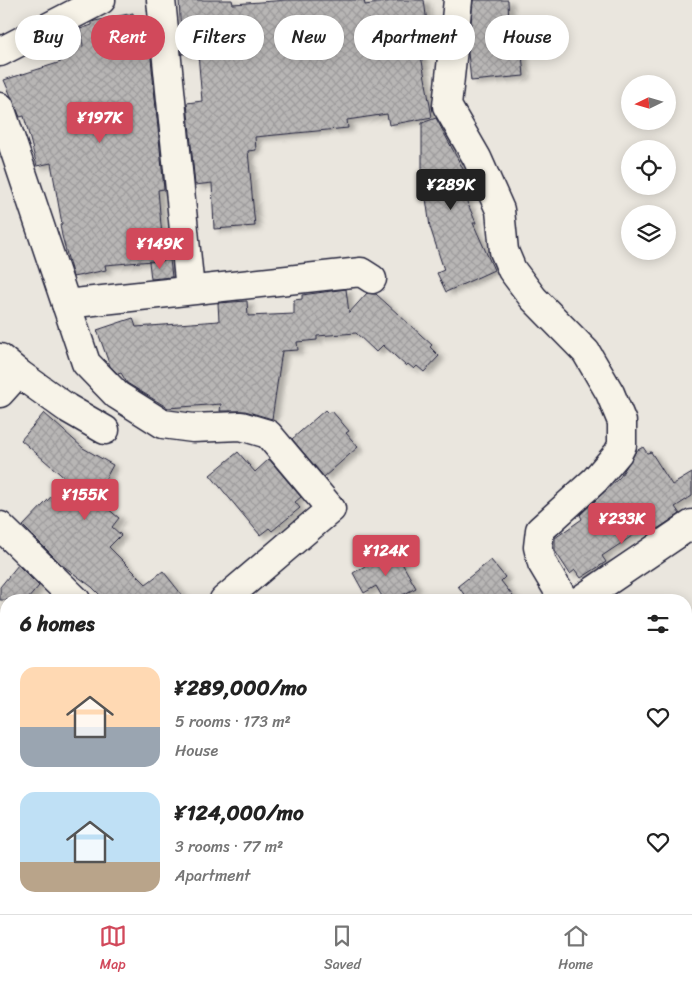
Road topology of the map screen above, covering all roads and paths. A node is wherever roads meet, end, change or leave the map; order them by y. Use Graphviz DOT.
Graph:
graph roads {
  1 [pos="101,0"];
  2 [pos="161,0"];
  3 [pos="458,0"];
  4 [pos="0,52"];
  5 [pos="0,107"];
  6 [pos="372,279"];
  7 [pos="190,290"];
  8 [pos="66,304"];
  9 [pos="9,366"];
  10 [pos="0,393"];
  11 [pos="105,430"];
  12 [pos="692,524"];
  13 [pos="0,526"];
  14 [pos="70,594"];
  15 [pos="231,594"];
  16 [pos="560,594"];
  17 [pos="589,594"];
  1 -- 4 [label="street"];
  2 -- 7 [label="street"];
  3 -- 16 [label="street"];
  5 -- 8 [label="street"];
  6 -- 7 [label="street"];
  7 -- 8 [label="street"];
  8 -- 15 [label="street"];
  9 -- 10 [label="street"];
  9 -- 11 [label="street"];
  12 -- 17 [label="street"];
  13 -- 14 [label="street"];
}
